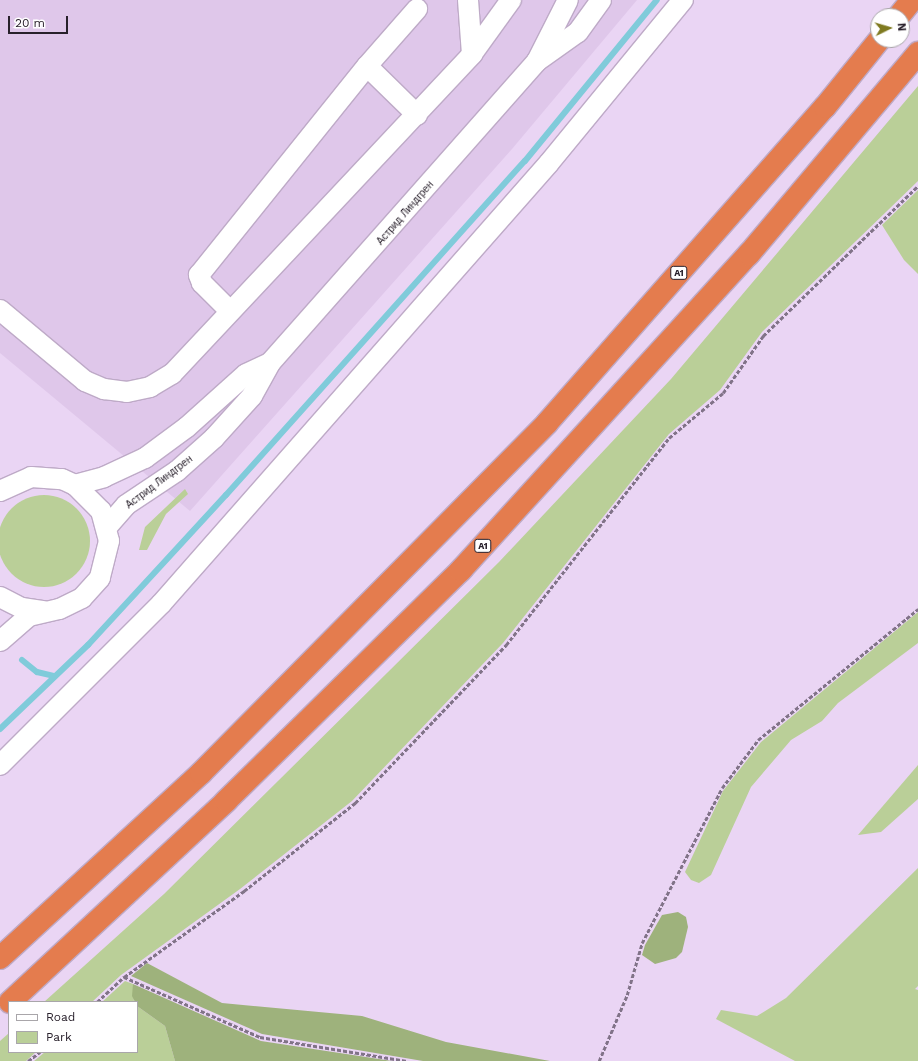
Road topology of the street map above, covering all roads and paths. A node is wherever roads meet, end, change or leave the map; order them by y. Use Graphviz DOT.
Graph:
graph roads {
  1 [pos="468,0"];
  2 [pos="511,0"];
  3 [pos="568,0"];
  4 [pos="601,0"];
  5 [pos="683,0"];
  6 [pos="912,0"];
  7 [pos="906,8"];
  8 [pos="417,9"];
  9 [pos="873,48"];
  10 [pos="472,54"];
  11 [pos="918,54"];
  12 [pos="538,61"];
  13 [pos="367,66"];
  14 [pos="416,114"];
  15 [pos="918,186"];
  16 [pos="0,310"];
  17 [pos="230,311"];
  18 [pos="270,363"];
  19 [pos="8,478"];
  20 [pos="75,485"];
  21 [pos="0,491"];
  22 [pos="107,528"];
  23 [pos="0,597"];
  24 [pos="918,608"];
  25 [pos="46,611"];
  26 [pos="0,641"];
  27 [pos="0,765"];
  28 [pos="0,958"];
  29 [pos="124,977"];
  30 [pos="12,1001"];
  31 [pos="98,1001"];
  32 [pos="8,1005"];
  33 [pos="0,1012"];
  34 [pos="39,1053"];
  35 [pos="28,1061"];
  36 [pos="407,1061"];
  37 [pos="599,1061"];
  1 -- 10 [label="street"];
  2 -- 10 [label="street"];
  3 -- 12 [label="street, Астрид Линдгрен"];
  4 -- 12 [label="street, Астрид Линдгрен"];
  5 -- 27 [label="street"];
  6 -- 7 [label="highway"];
  8 -- 13 [label="street"];
  9 -- 28 [label="highway, A1"];
  10 -- 14 [label="street"];
  11 -- 30 [label="highway, A1"];
  12 -- 18 [label="street, Астрид Линдгрен"];
  13 -- 14 [label="street"];
  13 -- 17 [label="street"];
  14 -- 17 [label="street"];
  15 -- 29 [label="path"];
  16 -- 17 [label="street"];
  18 -- 20 [label="street, Астрид Линдгрен"];
  18 -- 22 [label="street, Астрид Линдгрен"];
  19 -- 20 [label="street"];
  19 -- 21 [label="street"];
  20 -- 22 [label="street"];
  22 -- 25 [label="street"];
  23 -- 25 [label="street"];
  24 -- 37 [label="path"];
  25 -- 26 [label="street"];
  29 -- 31 [label="path"];
  29 -- 36 [label="path"];
  32 -- 33 [label="highway, A1"];
  34 -- 35 [label="path"];
}
